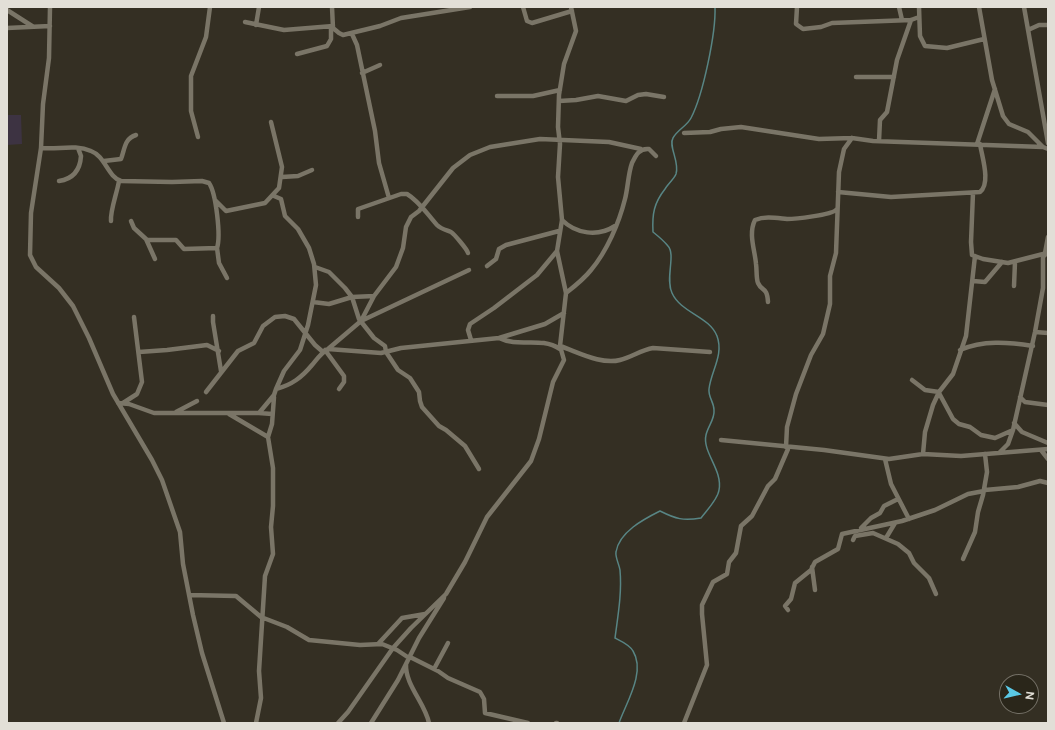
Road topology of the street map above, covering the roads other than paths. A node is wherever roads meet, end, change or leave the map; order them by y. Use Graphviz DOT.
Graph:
graph roads {
  1 [pos="50,7"];
  2 [pos="210,7"];
  3 [pos="259,7"];
  4 [pos="332,7"];
  5 [pos="470,7"];
  6 [pos="523,7"];
  7 [pos="797,7"];
  8 [pos="899,7"];
  9 [pos="919,7"];
  10 [pos="979,7"];
  11 [pos="1024,7"];
  12 [pos="572,9"];
  13 [pos="7,10"];
  14 [pos="919,17"];
  15 [pos="902,20"];
  16 [pos="911,20"];
  17 [pos="245,22"];
  18 [pos="256,25"];
  19 [pos="1048,25"];
  20 [pos="32,26"];
  21 [pos="50,26"];
  22 [pos="332,26"];
  23 [pos="7,28"];
  24 [pos="1028,30"];
  25 [pos="352,34"];
  26 [pos="984,39"];
  27 [pos="297,54"];
  28 [pos="380,65"];
  29 [pos="362,73"];
  30 [pos="894,77"];
  31 [pos="856,78"];
  32 [pos="994,89"];
  33 [pos="560,90"];
  34 [pos="497,96"];
  35 [pos="664,97"];
  36 [pos="559,100"];
  37 [pos="271,122"];
  38 [pos="1046,124"];
  39 [pos="684,133"];
  40 [pos="136,135"];
  41 [pos="198,136"];
  42 [pos="852,138"];
  43 [pos="560,140"];
  44 [pos="879,141"];
  45 [pos="1048,143"];
  46 [pos="978,144"];
  47 [pos="1043,146"];
  48 [pos="41,148"];
  49 [pos="78,148"];
  50 [pos="1048,149"];
  51 [pos="641,150"];
  52 [pos="656,156"];
  53 [pos="104,161"];
  54 [pos="312,170"];
  55 [pos="282,177"];
  56 [pos="59,181"];
  57 [pos="119,181"];
  58 [pos="838,192"];
  59 [pos="973,193"];
  60 [pos="274,196"];
  61 [pos="389,198"];
  62 [pos="214,199"];
  63 [pos="422,208"];
  64 [pos="836,210"];
  65 [pos="358,217"];
  66 [pos="562,220"];
  67 [pos="111,221"];
  68 [pos="132,221"];
  69 [pos="615,226"];
  70 [pos="559,231"];
  71 [pos="1048,237"];
  72 [pos="147,240"];
  73 [pos="217,248"];
  74 [pos="557,251"];
  75 [pos="468,253"];
  76 [pos="1047,253"];
  77 [pos="975,256"];
  78 [pos="155,259"];
  79 [pos="1002,262"];
  80 [pos="1015,262"];
  81 [pos="315,266"];
  82 [pos="486,266"];
  83 [pos="470,270"];
  84 [pos="227,278"];
  85 [pos="973,280"];
  86 [pos="1014,286"];
  87 [pos="566,293"];
  88 [pos="374,296"];
  89 [pos="352,297"];
  90 [pos="313,302"];
  91 [pos="768,302"];
  92 [pos="564,313"];
  93 [pos="213,316"];
  94 [pos="134,317"];
  95 [pos="361,321"];
  96 [pos="306,331"];
  97 [pos="1035,332"];
  98 [pos="1048,333"];
  99 [pos="499,338"];
  100 [pos="471,340"];
  101 [pos="1033,346"];
  102 [pos="560,347"];
  103 [pos="325,350"];
  104 [pos="960,350"];
  105 [pos="219,351"];
  106 [pos="139,352"];
  107 [pos="386,352"];
  108 [pos="710,352"];
  109 [pos="221,371"];
  110 [pos="912,380"];
  111 [pos="276,389"];
  112 [pos="339,389"];
  113 [pos="206,392"];
  114 [pos="939,393"];
  115 [pos="274,395"];
  116 [pos="1020,397"];
  117 [pos="197,401"];
  118 [pos="121,403"];
  119 [pos="1048,405"];
  120 [pos="175,413"];
  121 [pos="228,413"];
  122 [pos="259,413"];
  123 [pos="272,414"];
  124 [pos="1014,423"];
  125 [pos="1013,430"];
  126 [pos="268,436"];
  127 [pos="721,440"];
  128 [pos="1048,443"];
  129 [pos="787,448"];
  130 [pos="1048,449"];
  131 [pos="1041,450"];
  132 [pos="999,453"];
  133 [pos="923,454"];
  134 [pos="985,454"];
  135 [pos="885,458"];
  136 [pos="1048,459"];
  137 [pos="479,469"];
  138 [pos="1048,483"];
  139 [pos="984,490"];
  140 [pos="898,499"];
  141 [pos="909,518"];
  142 [pos="895,523"];
  143 [pos="861,529"];
  144 [pos="886,538"];
  145 [pos="853,540"];
  146 [pos="963,559"];
  147 [pos="812,567"];
  148 [pos="815,590"];
  149 [pos="446,594"];
  150 [pos="936,594"];
  151 [pos="189,595"];
  152 [pos="788,610"];
  153 [pos="426,614"];
  154 [pos="261,617"];
  155 [pos="448,643"];
  156 [pos="378,644"];
  157 [pos="393,648"];
  158 [pos="408,659"];
  159 [pos="434,669"];
  160 [pos="224,723"];
  161 [pos="256,723"];
  162 [pos="338,723"];
  163 [pos="371,723"];
  164 [pos="429,723"];
  165 [pos="528,723"];
  166 [pos="684,723"];
  1 -- 21 [label="street"];
  2 -- 41 [label="street"];
  3 -- 18 [label="street"];
  4 -- 22 [label="street"];
  5 -- 25 [label="street"];
  6 -- 12 [label="street"];
  7 -- 15 [label="street"];
  8 -- 15 [label="street"];
  9 -- 14 [label="street"];
  10 -- 26 [label="street"];
  11 -- 24 [label="street"];
  12 -- 33 [label="street"];
  13 -- 20 [label="street"];
  14 -- 16 [label="street"];
  14 -- 26 [label="street"];
  15 -- 16 [label="street"];
  16 -- 30 [label="street"];
  17 -- 18 [label="street"];
  18 -- 22 [label="street"];
  19 -- 24 [label="street"];
  20 -- 21 [label="street"];
  20 -- 23 [label="street"];
  21 -- 48 [label="street"];
  22 -- 25 [label="street"];
  22 -- 27 [label="street"];
  24 -- 38 [label="street"];
  25 -- 29 [label="street"];
  26 -- 32 [label="street"];
  28 -- 29 [label="street"];
  29 -- 61 [label="street"];
  30 -- 31 [label="street"];
  30 -- 44 [label="street"];
  32 -- 46 [label="street"];
  32 -- 47 [label="street"];
  33 -- 34 [label="street"];
  33 -- 36 [label="street"];
  35 -- 36 [label="street"];
  36 -- 43 [label="street"];
  37 -- 55 [label="street"];
  38 -- 45 [label="street"];
  39 -- 42 [label="street"];
  40 -- 53 [label="street"];
  42 -- 44 [label="street"];
  42 -- 58 [label="street"];
  43 -- 51 [label="street"];
  43 -- 63 [label="street"];
  43 -- 66 [label="street"];
  44 -- 46 [label="street"];
  46 -- 47 [label="street"];
  46 -- 59 [label="street"];
  47 -- 50 [label="street"];
  48 -- 49 [label="street"];
  48 -- 118 [label="street"];
  49 -- 53 [label="street"];
  49 -- 56 [label="street"];
  51 -- 52 [label="street"];
  51 -- 69 [label="street"];
  53 -- 57 [label="street"];
  54 -- 55 [label="street"];
  55 -- 60 [label="street"];
  57 -- 62 [label="street"];
  57 -- 67 [label="street"];
  58 -- 59 [label="street"];
  58 -- 64 [label="street"];
  59 -- 77 [label="street"];
  60 -- 62 [label="street"];
  60 -- 81 [label="street"];
  61 -- 63 [label="street"];
  61 -- 65 [label="street"];
  62 -- 73 [label="street"];
  63 -- 75 [label="street"];
  63 -- 88 [label="street"];
  64 -- 91 [label="street"];
  64 -- 129 [label="street"];
  66 -- 69 [label="street"];
  66 -- 70 [label="street"];
  68 -- 72 [label="street"];
  69 -- 87 [label="street"];
  70 -- 74 [label="street"];
  70 -- 82 [label="street"];
  71 -- 76 [label="street"];
  72 -- 73 [label="street"];
  72 -- 78 [label="street"];
  73 -- 84 [label="street"];
  74 -- 87 [label="street"];
  74 -- 100 [label="street"];
  76 -- 80 [label="street"];
  76 -- 97 [label="street"];
  77 -- 79 [label="street"];
  77 -- 85 [label="street"];
  79 -- 80 [label="street"];
  79 -- 85 [label="street"];
  80 -- 86 [label="street"];
  81 -- 89 [label="street"];
  81 -- 90 [label="street"];
  83 -- 95 [label="street"];
  85 -- 104 [label="street"];
  87 -- 92 [label="street"];
  88 -- 89 [label="street"];
  88 -- 95 [label="street"];
  89 -- 90 [label="street"];
  89 -- 95 [label="street"];
  90 -- 96 [label="street"];
  92 -- 99 [label="street"];
  92 -- 102 [label="street"];
  93 -- 105 [label="street"];
  94 -- 106 [label="street"];
  95 -- 103 [label="street"];
  95 -- 107 [label="street"];
  96 -- 103 [label="street"];
  96 -- 109 [label="street"];
  96 -- 111 [label="street"];
  97 -- 98 [label="street"];
  97 -- 101 [label="street"];
  99 -- 100 [label="street"];
  99 -- 102 [label="street"];
  100 -- 107 [label="street"];
  101 -- 104 [label="street"];
  101 -- 116 [label="street"];
  102 -- 108 [label="street"];
  102 -- 149 [label="street"];
  103 -- 107 [label="street"];
  103 -- 111 [label="street"];
  103 -- 112 [label="street"];
  104 -- 114 [label="street"];
  105 -- 106 [label="street"];
  105 -- 109 [label="street"];
  106 -- 118 [label="street"];
  107 -- 137 [label="street"];
  109 -- 113 [label="street"];
  110 -- 114 [label="street"];
  111 -- 115 [label="street"];
  114 -- 125 [label="street"];
  114 -- 133 [label="street"];
  115 -- 122 [label="street"];
  115 -- 123 [label="street"];
  116 -- 119 [label="street"];
  116 -- 124 [label="street"];
  117 -- 120 [label="street"];
  118 -- 120 [label="street"];
  118 -- 151 [label="street"];
  120 -- 121 [label="street"];
  121 -- 122 [label="street"];
  121 -- 126 [label="street"];
  122 -- 123 [label="street"];
  123 -- 126 [label="street"];
  124 -- 125 [label="street"];
  124 -- 128 [label="street"];
  125 -- 132 [label="street"];
  126 -- 154 [label="street"];
  127 -- 129 [label="street"];
  129 -- 135 [label="street"];
  129 -- 166 [label="street"];
  130 -- 131 [label="street"];
  131 -- 132 [label="street"];
  131 -- 136 [label="street"];
  132 -- 134 [label="street"];
  133 -- 134 [label="street"];
  133 -- 135 [label="street"];
  134 -- 139 [label="street"];
  135 -- 140 [label="street"];
  138 -- 139 [label="street"];
  139 -- 141 [label="street"];
  139 -- 146 [label="street"];
  140 -- 141 [label="street"];
  140 -- 143 [label="street"];
  141 -- 142 [label="street"];
  142 -- 143 [label="street"];
  142 -- 144 [label="street"];
  143 -- 147 [label="street"];
  144 -- 145 [label="street"];
  144 -- 150 [label="street"];
  147 -- 148 [label="street"];
  147 -- 152 [label="street"];
  149 -- 153 [label="street"];
  149 -- 158 [label="street"];
  151 -- 154 [label="street"];
  151 -- 160 [label="street"];
  153 -- 156 [label="street"];
  153 -- 157 [label="street"];
  154 -- 156 [label="street"];
  154 -- 161 [label="street"];
  155 -- 159 [label="street"];
  156 -- 157 [label="street"];
  157 -- 158 [label="street"];
  157 -- 162 [label="street"];
  158 -- 159 [label="street"];
  158 -- 163 [label="street"];
  158 -- 164 [label="street"];
  159 -- 165 [label="street"];
}
